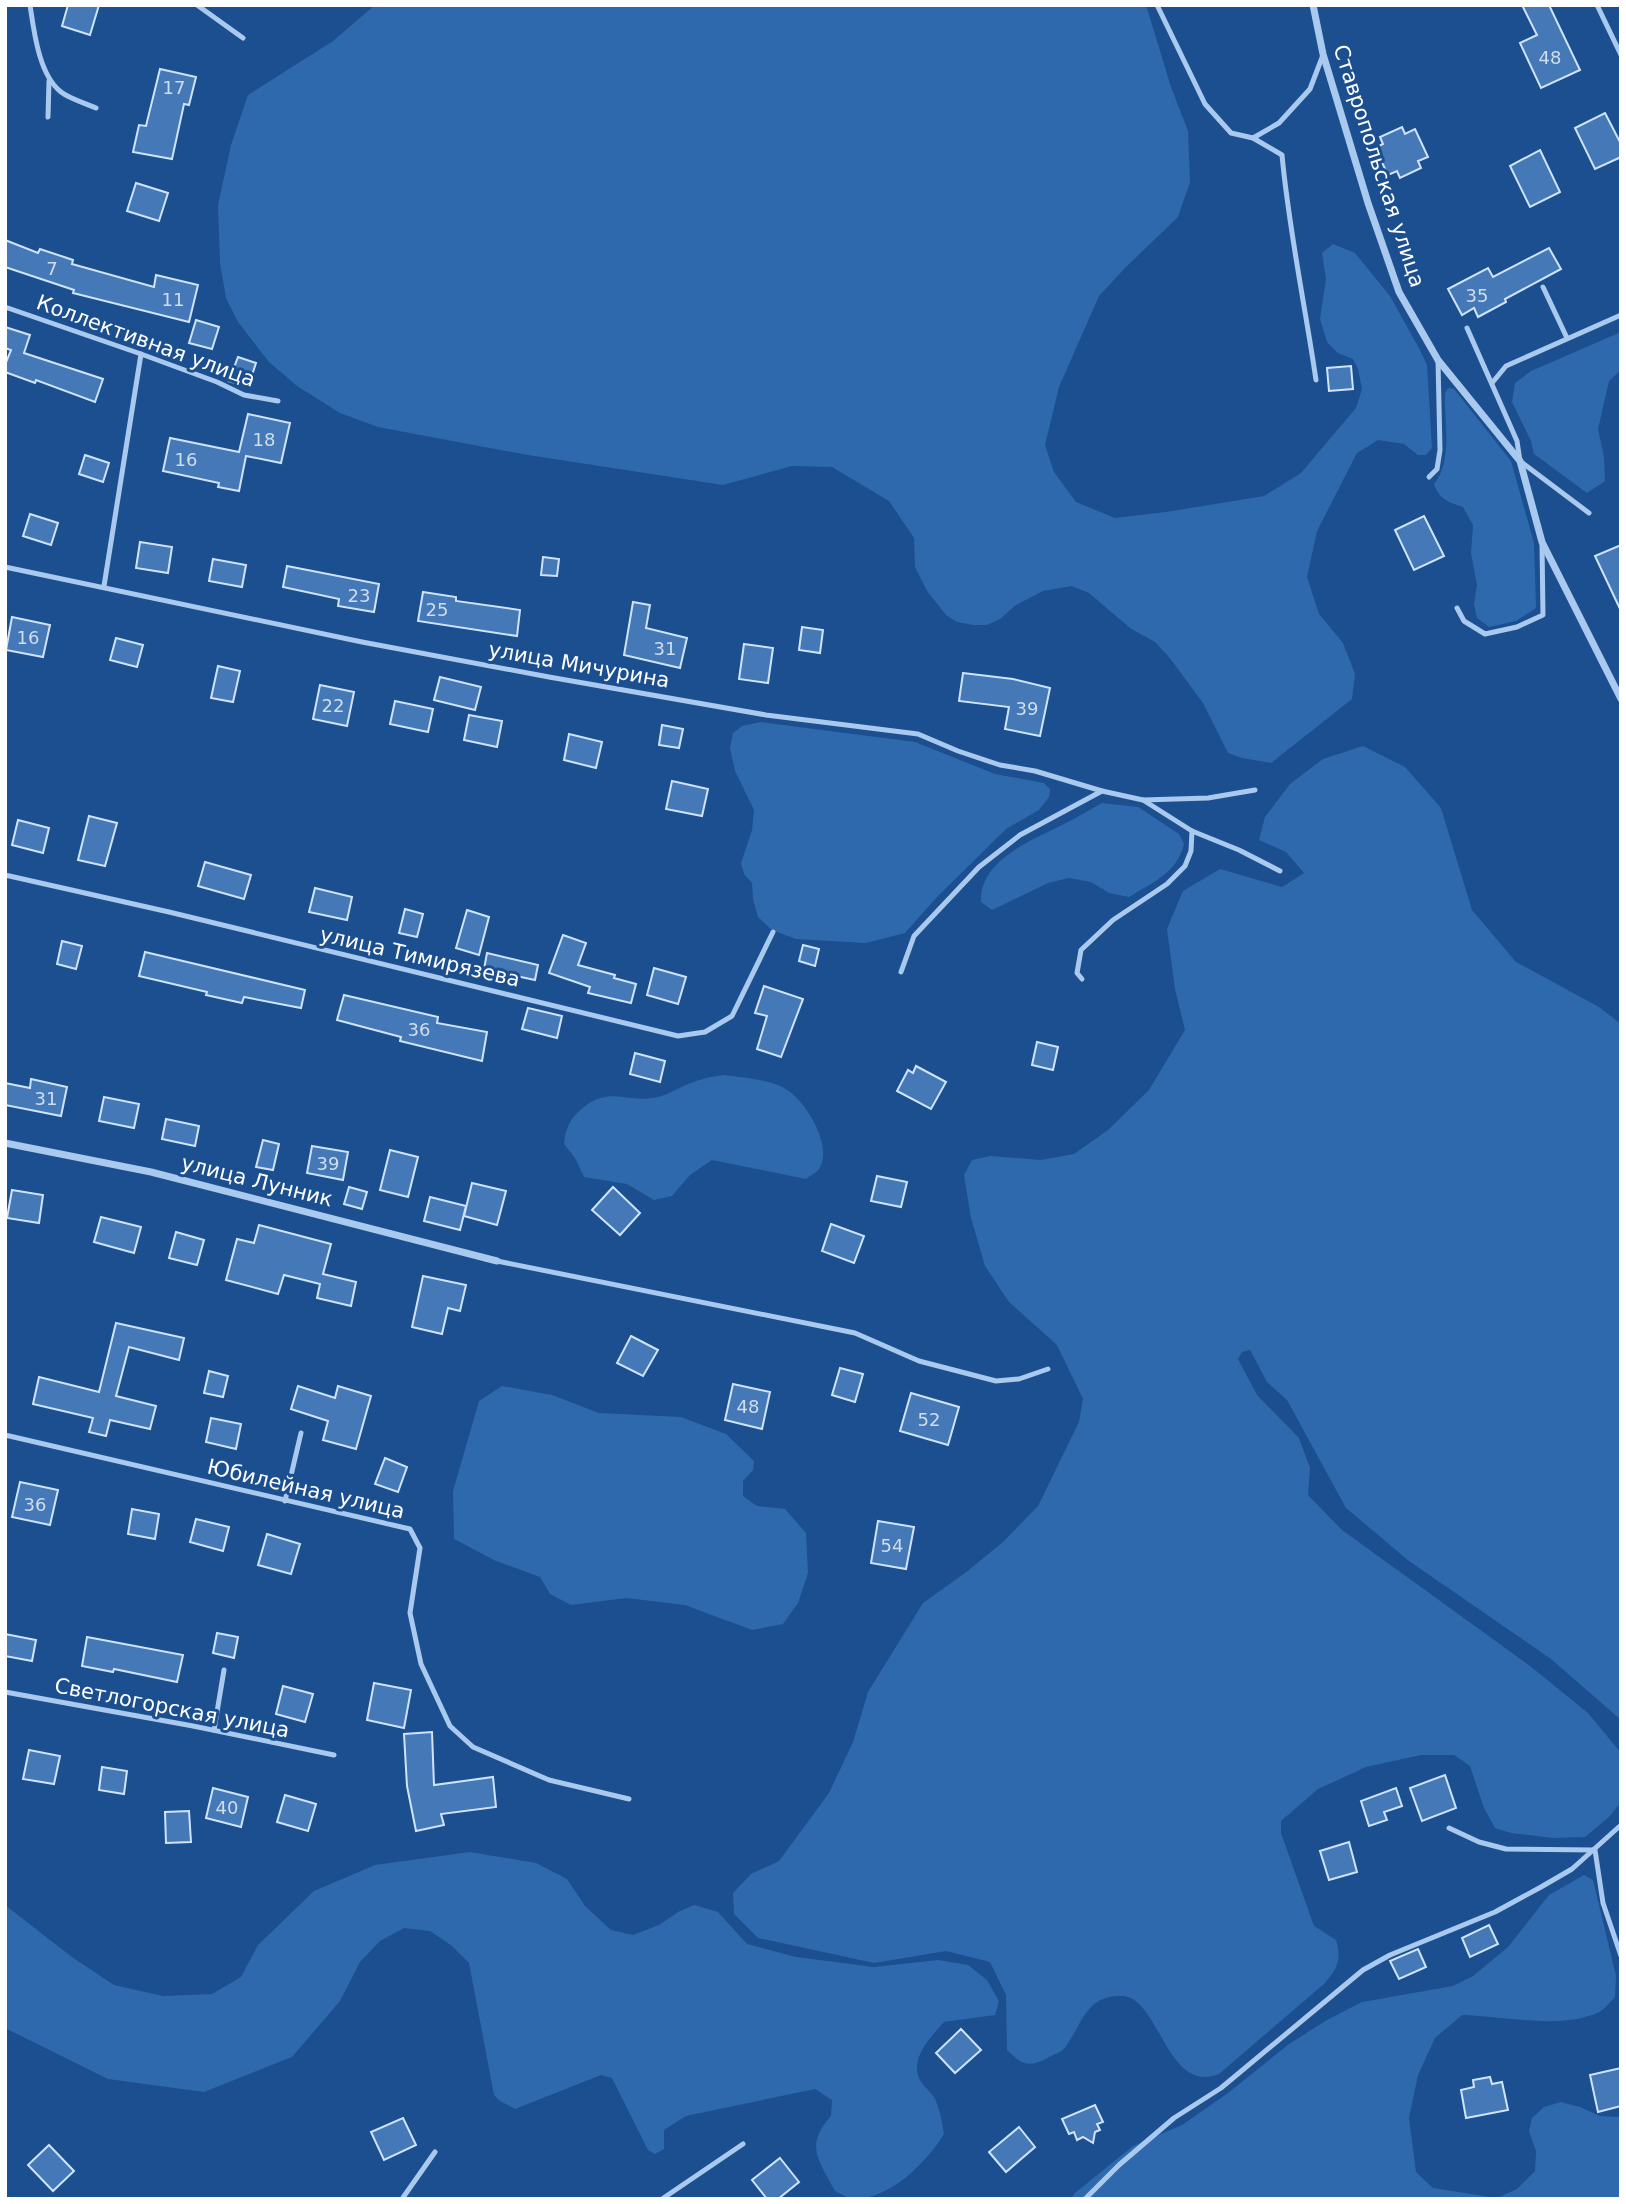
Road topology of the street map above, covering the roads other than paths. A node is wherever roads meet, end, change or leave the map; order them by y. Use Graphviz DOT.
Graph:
graph roads {
  1 [pos="30,5"];
  2 [pos="197,5"];
  3 [pos="1157,5"];
  4 [pos="1313,5"];
  5 [pos="1597,5"];
  6 [pos="243,38"];
  7 [pos="1323,54"];
  8 [pos="1621,55"];
  9 [pos="49,81"];
  10 [pos="96,108"];
  11 [pos="48,117"];
  12 [pos="1253,138"];
  13 [pos="1543,287"];
  14 [pos="5,307"];
  15 [pos="1621,315"];
  16 [pos="1467,328"];
  17 [pos="1567,338"];
  18 [pos="141,354"];
  19 [pos="1438,360"];
  20 [pos="1316,380"];
  21 [pos="1492,383"];
  22 [pos="278,401"];
  23 [pos="1520,461"];
  24 [pos="1429,477"];
  25 [pos="1589,513"];
  26 [pos="1542,542"];
  27 [pos="5,567"];
  28 [pos="104,586"];
  29 [pos="1457,608"];
  30 [pos="1621,699"];
  31 [pos="1255,790"];
  32 [pos="1102,791"];
  33 [pos="1143,800"];
  34 [pos="1192,831"];
  35 [pos="1280,871"];
  36 [pos="5,875"];
  37 [pos="773,932"];
  38 [pos="901,972"];
  39 [pos="1083,979"];
  40 [pos="5,1143"];
  41 [pos="497,1261"];
  42 [pos="1048,1369"];
  43 [pos="301,1433"];
  44 [pos="5,1436"];
  45 [pos="285,1501"];
  46 [pos="224,1670"];
  47 [pos="5,1692"];
  48 [pos="214,1730"];
  49 [pos="334,1755"];
  50 [pos="629,1799"];
  51 [pos="1621,1825"];
  52 [pos="1449,1828"];
  53 [pos="1595,1850"];
  54 [pos="1621,1956"];
  55 [pos="743,2144"];
  56 [pos="435,2152"];
  57 [pos="402,2199"];
  58 [pos="662,2199"];
  59 [pos="1085,2199"];
  1 -- 9 [label="lane"];
  2 -- 6 [label="lane"];
  3 -- 12 [label="lane"];
  4 -- 7 [label="street, Ставропольская улица"];
  5 -- 8 [label="lane"];
  7 -- 12 [label="lane"];
  7 -- 19 [label="street, Ставропольская улица"];
  9 -- 10 [label="lane"];
  9 -- 11 [label="lane"];
  12 -- 20 [label="lane"];
  13 -- 17 [label="lane"];
  14 -- 18 [label="lane, Коллективная улица"];
  15 -- 17 [label="lane"];
  16 -- 21 [label="lane"];
  17 -- 21 [label="lane"];
  18 -- 22 [label="lane, Коллективная улица"];
  18 -- 28 [label="lane"];
  19 -- 23 [label="street, Ставропольская улица"];
  19 -- 24 [label="lane"];
  21 -- 23 [label="lane"];
  23 -- 25 [label="lane"];
  23 -- 26 [label="street, Ставропольская улица"];
  26 -- 29 [label="lane"];
  26 -- 30 [label="street, Ставропольская улица"];
  27 -- 28 [label="lane, улица Мичурина"];
  28 -- 32 [label="lane, улица Мичурина"];
  31 -- 33 [label="lane"];
  32 -- 33 [label="lane, улица Мичурина"];
  32 -- 38 [label="lane"];
  33 -- 34 [label="lane"];
  34 -- 35 [label="lane"];
  34 -- 39 [label="lane"];
  36 -- 37 [label="lane, улица Тимирязева"];
  40 -- 41 [label="street, улица Лунник"];
  41 -- 42 [label="lane"];
  43 -- 45 [label="lane"];
  44 -- 45 [label="lane, Юбилейная улица"];
  45 -- 50 [label="lane, Юбилейная улица"];
  46 -- 48 [label="lane"];
  47 -- 48 [label="lane, Светлогорская улица"];
  48 -- 49 [label="lane, Светлогорская улица"];
  51 -- 53 [label="lane"];
  52 -- 53 [label="lane"];
  53 -- 54 [label="lane"];
  53 -- 59 [label="lane"];
  55 -- 58 [label="lane"];
  56 -- 57 [label="lane"];
}
